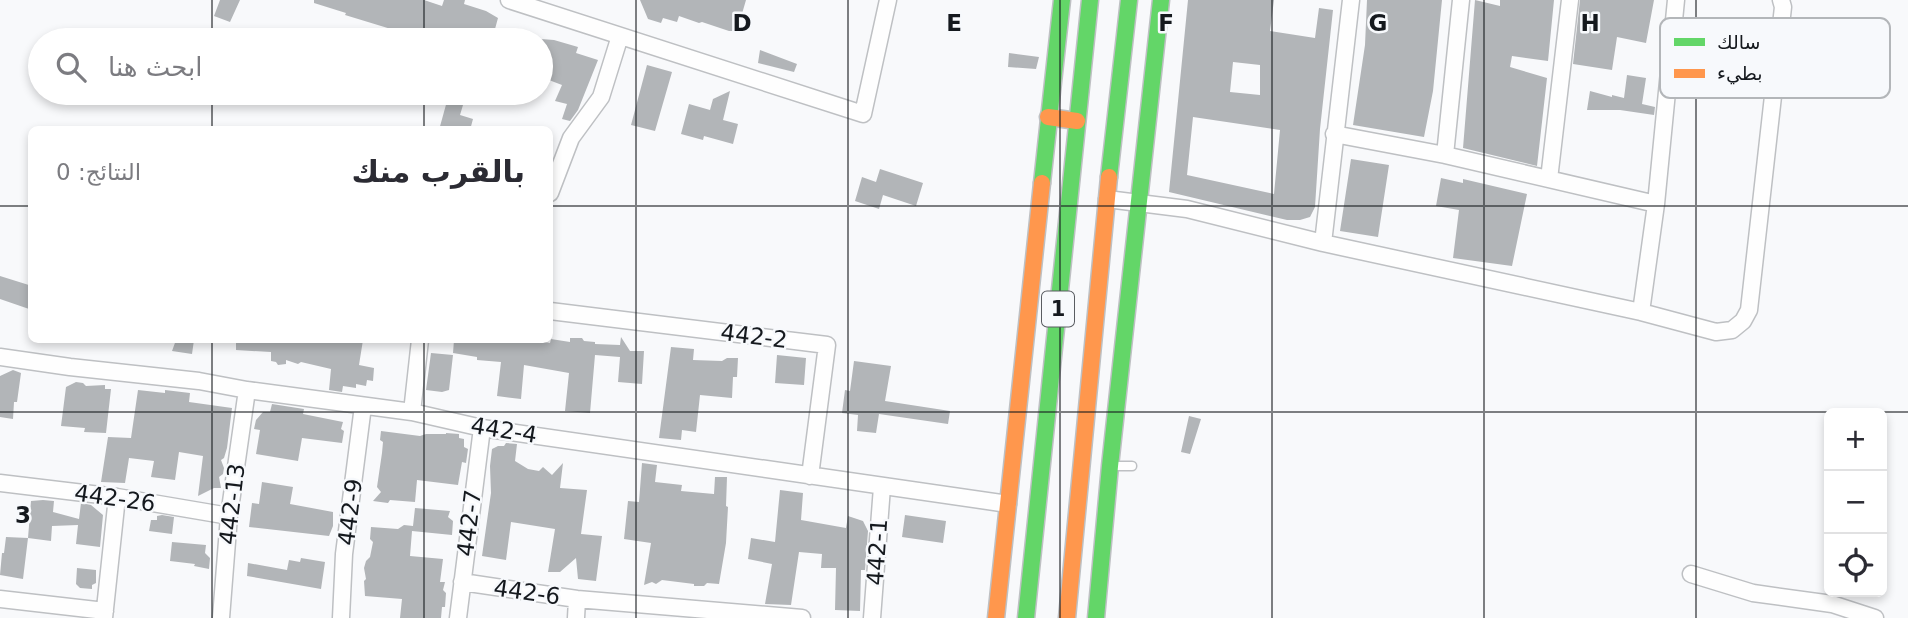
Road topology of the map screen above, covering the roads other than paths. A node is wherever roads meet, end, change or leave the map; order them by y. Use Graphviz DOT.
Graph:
graph roads {
  1 [pos="509,0"];
  2 [pos="888,0"];
  3 [pos="1062,0"];
  4 [pos="1090,0"];
  5 [pos="1129,0"];
  6 [pos="1161,0"];
  7 [pos="1351,0"];
  8 [pos="1461,0"];
  9 [pos="1570,0"];
  10 [pos="1676,0"];
  11 [pos="1781,0"];
  12 [pos="1674,18"];
  13 [pos="1782,18"];
  14 [pos="620,36"];
  15 [pos="1666,98"];
  16 [pos="1773,98"];
  17 [pos="1048,117"];
  18 [pos="1077,121"];
  19 [pos="1334,134"];
  20 [pos="1445,155"];
  21 [pos="1549,179"];
  22 [pos="553,186"];
  23 [pos="1107,199"];
  24 [pos="1138,202"];
  25 [pos="1656,204"];
  26 [pos="1323,243"];
  27 [pos="553,312"];
  28 [pos="1641,312"];
  29 [pos="420,343"];
  30 [pos="0,357"];
  31 [pos="247,390"];
  32 [pos="363,407"];
  33 [pos="412,412"];
  34 [pos="482,428"];
  35 [pos="1110,466"];
  36 [pos="1132,466"];
  37 [pos="810,476"];
  38 [pos="0,483"];
  39 [pos="882,487"];
  40 [pos="117,497"];
  41 [pos="1007,504"];
  42 [pos="229,516"];
  43 [pos="1691,574"];
  44 [pos="462,582"];
  45 [pos="0,599"];
  46 [pos="577,599"];
  47 [pos="104,614"];
  48 [pos="221,618"];
  49 [pos="341,618"];
  50 [pos="458,618"];
  51 [pos="576,618"];
  52 [pos="802,618"];
  53 [pos="872,618"];
  54 [pos="996,618"];
  55 [pos="1026,618"];
  56 [pos="1067,618"];
  57 [pos="1096,618"];
  58 [pos="1875,618"];
  1 -- 14 [label="street"];
  2 -- 14 [label="street"];
  3 -- 17 [label="main road"];
  4 -- 18 [label="main road, 1"];
  5 -- 23 [label="main road, 1"];
  6 -- 24 [label="main road"];
  7 -- 19 [label="street"];
  8 -- 20 [label="street"];
  9 -- 21 [label="street"];
  10 -- 12 [label="street"];
  11 -- 13 [label="street"];
  14 -- 22 [label="street"];
  15 -- 25 [label="street"];
  16 -- 28 [label="street"];
  17 -- 18 [label="main road"];
  17 -- 41 [label="main road"];
  18 -- 55 [label="main road, 1"];
  19 -- 20 [label="street"];
  19 -- 26 [label="street"];
  20 -- 21 [label="street"];
  21 -- 25 [label="street"];
  23 -- 24 [label="street"];
  23 -- 56 [label="main road, 1"];
  24 -- 26 [label="street"];
  24 -- 35 [label="main road"];
  25 -- 28 [label="street"];
  26 -- 28 [label="street"];
  27 -- 37 [label="street, 442-2"];
  29 -- 33 [label="street"];
  30 -- 31 [label="street, 442-4"];
  31 -- 32 [label="street, 442-4"];
  31 -- 42 [label="street, 442-13"];
  32 -- 33 [label="street, 442-4"];
  32 -- 49 [label="street, 442-9"];
  33 -- 34 [label="street, 442-4"];
  34 -- 37 [label="street, 442-4"];
  34 -- 44 [label="street, 442-7"];
  35 -- 36 [label="lane"];
  35 -- 57 [label="main road"];
  37 -- 39 [label="street, 442-4"];
  38 -- 40 [label="street, 442-26"];
  39 -- 41 [label="street, 442-4"];
  39 -- 53 [label="street, 442-1"];
  40 -- 42 [label="street, 442-26"];
  40 -- 47 [label="street"];
  41 -- 54 [label="main road"];
  42 -- 48 [label="street, 442-13"];
  43 -- 58 [label="street"];
  44 -- 46 [label="street, 442-6"];
  44 -- 50 [label="street, 442-7"];
  45 -- 47 [label="street"];
  46 -- 51 [label="street"];
  46 -- 52 [label="street, 442-6"];
}
